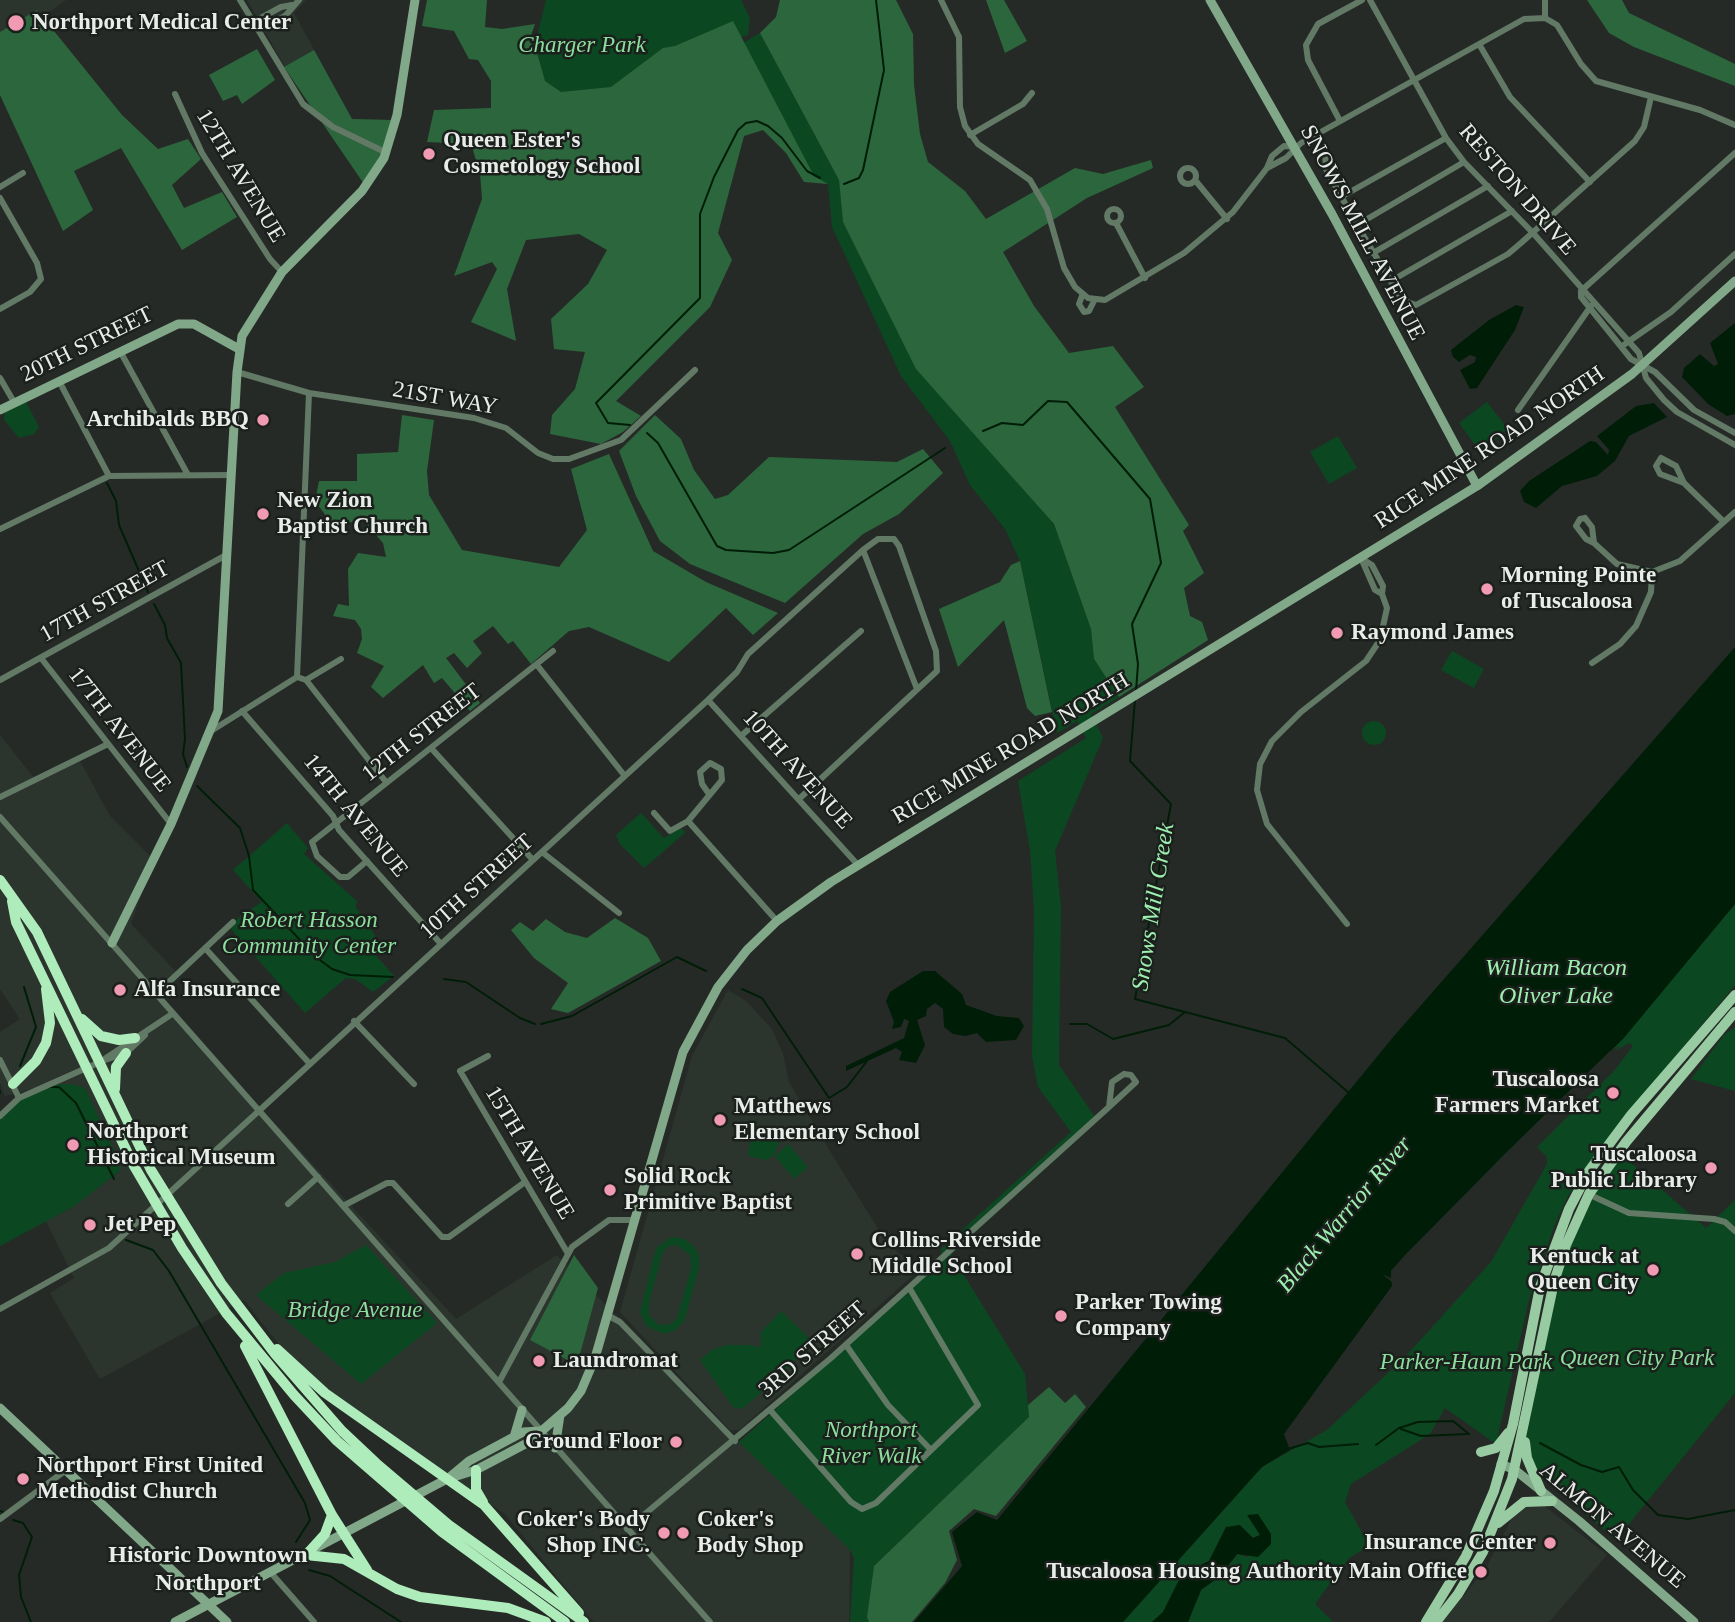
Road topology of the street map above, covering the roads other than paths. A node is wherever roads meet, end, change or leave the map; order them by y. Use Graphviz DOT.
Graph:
graph roads {
  1 [pos="240,0"];
  2 [pos="299,0"];
  3 [pos="415,0"];
  4 [pos="941,0"];
  5 [pos="1210,0"];
  6 [pos="1362,0"];
  7 [pos="1370,0"];
  8 [pos="1545,0"];
  9 [pos="1545,18"];
  10 [pos="256,27"];
  11 [pos="1479,44"];
  12 [pos="1413,81"];
  13 [pos="1032,93"];
  14 [pos="175,94"];
  15 [pos="1651,97"];
  16 [pos="1340,121"];
  17 [pos="1735,125"];
  18 [pos="1317,134"];
  19 [pos="970,135"];
  20 [pos="1446,138"];
  21 [pos="1295,147"];
  22 [pos="387,153"];
  23 [pos="1735,153"];
  24 [pos="1464,162"];
  25 [pos="23,173"];
  26 [pos="1195,180"];
  27 [pos="1590,182"];
  28 [pos="1488,186"];
  29 [pos="0,187"];
  30 [pos="1341,197"];
  31 [pos="0,198"];
  32 [pos="1512,211"];
  33 [pos="1227,219"];
  34 [pos="1116,223"];
  35 [pos="1356,225"];
  36 [pos="1533,233"];
  37 [pos="1373,253"];
  38 [pos="1735,254"];
  39 [pos="282,272"];
  40 [pos="1145,278"];
  41 [pos="1391,281"];
  42 [pos="1735,281"];
  43 [pos="1581,291"];
  44 [pos="1082,296"];
  45 [pos="1094,301"];
  46 [pos="1595,303"];
  47 [pos="1589,308"];
  48 [pos="0,309"];
  49 [pos="1628,342"];
  50 [pos="1621,347"];
  51 [pos="239,349"];
  52 [pos="119,350"];
  53 [pos="1642,365"];
  54 [pos="695,370"];
  55 [pos="236,372"];
  56 [pos="0,379"];
  57 [pos="58,379"];
  58 [pos="309,393"];
  59 [pos="13,402"];
  60 [pos="0,410"];
  61 [pos="1518,411"];
  62 [pos="1735,433"];
  63 [pos="1735,445"];
  64 [pos="188,475"];
  65 [pos="231,475"];
  66 [pos="108,476"];
  67 [pos="1684,483"];
  68 [pos="1477,486"];
  69 [pos="1735,512"];
  70 [pos="1724,522"];
  71 [pos="0,528"];
  72 [pos="1594,543"];
  73 [pos="863,550"];
  74 [pos="228,554"];
  75 [pos="1361,558"];
  76 [pos="1652,572"];
  77 [pos="861,631"];
  78 [pos="553,651"];
  79 [pos="41,658"];
  80 [pos="341,659"];
  81 [pos="1592,663"];
  82 [pos="537,665"];
  83 [pos="297,677"];
  84 [pos="1,678"];
  85 [pos="306,680"];
  86 [pos="918,689"];
  87 [pos="708,700"];
  88 [pos="242,711"];
  89 [pos="211,731"];
  90 [pos="742,735"];
  91 [pos="108,744"];
  92 [pos="431,748"];
  93 [pos="624,775"];
  94 [pos="386,782"];
  95 [pos="709,794"];
  96 [pos="0,797"];
  97 [pos="799,799"];
  98 [pos="654,814"];
  99 [pos="0,817"];
  100 [pos="688,821"];
  101 [pos="336,822"];
  102 [pos="171,824"];
  103 [pos="541,852"];
  104 [pos="533,860"];
  105 [pos="367,861"];
  106 [pos="858,865"];
  107 [pos="0,880"];
  108 [pos="12,901"];
  109 [pos="619,913"];
  110 [pos="777,921"];
  111 [pos="233,922"];
  112 [pos="1347,924"];
  113 [pos="112,943"];
  114 [pos="440,944"];
  115 [pos="205,948"];
  116 [pos="44,975"];
  117 [pos="155,995"];
  118 [pos="1735,995"];
  119 [pos="77,1013"];
  120 [pos="1735,1013"];
  121 [pos="172,1014"];
  122 [pos="354,1021"];
  123 [pos="146,1033"];
  124 [pos="135,1038"];
  125 [pos="126,1053"];
  126 [pos="488,1056"];
  127 [pos="0,1060"];
  128 [pos="100,1062"];
  129 [pos="310,1064"];
  130 [pos="88,1068"];
  131 [pos="13,1084"];
  132 [pos="414,1084"];
  133 [pos="19,1098"];
  134 [pos="117,1102"];
  135 [pos="1109,1107"];
  136 [pos="258,1111"];
  137 [pos="0,1116"];
  138 [pos="318,1177"];
  139 [pos="525,1181"];
  140 [pos="1584,1191"];
  141 [pos="167,1196"];
  142 [pos="288,1205"];
  143 [pos="157,1206"];
  144 [pos="343,1206"];
  145 [pos="634,1220"];
  146 [pos="1735,1231"];
  147 [pos="567,1252"];
  148 [pos="910,1289"];
  149 [pos="0,1308"];
  150 [pos="226,1313"];
  151 [pos="607,1315"];
  152 [pos="259,1333"];
  153 [pos="846,1345"];
  154 [pos="499,1382"];
  155 [pos="0,1409"];
  156 [pos="522,1410"];
  157 [pos="770,1410"];
  158 [pos="560,1415"];
  159 [pos="540,1430"];
  160 [pos="1511,1430"];
  161 [pos="1524,1430"];
  162 [pos="514,1437"];
  163 [pos="735,1441"];
  164 [pos="555,1448"];
  165 [pos="930,1450"];
  166 [pos="1481,1452"];
  167 [pos="1501,1464"];
  168 [pos="371,1465"];
  169 [pos="477,1469"];
  170 [pos="66,1470"];
  171 [pos="1515,1470"];
  172 [pos="447,1479"];
  173 [pos="1541,1491"];
  174 [pos="1552,1501"];
  175 [pos="484,1505"];
  176 [pos="332,1515"];
  177 [pos="0,1519"];
  178 [pos="1495,1526"];
  179 [pos="445,1528"];
  180 [pos="627,1529"];
  181 [pos="345,1535"];
  182 [pos="306,1555"];
  183 [pos="367,1570"];
  184 [pos="272,1574"];
  185 [pos="208,1605"];
  186 [pos="175,1622"];
  187 [pos="227,1622"];
  188 [pos="314,1622"];
  189 [pos="546,1622"];
  190 [pos="565,1622"];
  191 [pos="586,1622"];
  192 [pos="710,1622"];
  193 [pos="1426,1622"];
  194 [pos="1436,1622"];
  195 [pos="1694,1622"];
  1 -- 10 [label="street"];
  2 -- 10 [label="street"];
  3 -- 22 [label="main road"];
  4 -- 19 [label="street"];
  5 -- 21 [label="main road, SNOWS MILL AVENUE"];
  6 -- 16 [label="street"];
  7 -- 12 [label="street, RESTON DRIVE"];
  8 -- 9 [label="street"];
  9 -- 11 [label="street"];
  9 -- 15 [label="street"];
  10 -- 22 [label="street"];
  11 -- 12 [label="street"];
  11 -- 27 [label="street"];
  12 -- 16 [label="street"];
  12 -- 20 [label="street, RESTON DRIVE"];
  13 -- 19 [label="street"];
  14 -- 39 [label="street, 12TH AVENUE"];
  15 -- 17 [label="street"];
  15 -- 27 [label="street"];
  16 -- 18 [label="street"];
  18 -- 21 [label="street"];
  18 -- 30 [label="street"];
  19 -- 44 [label="street"];
  20 -- 24 [label="street, RESTON DRIVE"];
  20 -- 30 [label="street"];
  21 -- 33 [label="street"];
  21 -- 68 [label="main road, SNOWS MILL AVENUE"];
  22 -- 39 [label="main road"];
  23 -- 43 [label="street"];
  24 -- 28 [label="street, RESTON DRIVE"];
  24 -- 35 [label="street"];
  25 -- 29 [label="street"];
  26 -- 33 [label="street"];
  27 -- 36 [label="street"];
  28 -- 32 [label="street, RESTON DRIVE"];
  28 -- 37 [label="street"];
  30 -- 35 [label="street"];
  31 -- 48 [label="street"];
  32 -- 36 [label="street, RESTON DRIVE"];
  32 -- 41 [label="street"];
  33 -- 40 [label="street"];
  34 -- 40 [label="street"];
  35 -- 37 [label="street"];
  36 -- 41 [label="street"];
  36 -- 43 [label="street, RESTON DRIVE"];
  37 -- 41 [label="street"];
  38 -- 49 [label="street"];
  39 -- 51 [label="main road"];
  40 -- 45 [label="street"];
  42 -- 53 [label="main road, RICE MINE ROAD NORTH"];
  43 -- 46 [label="street, RESTON DRIVE"];
  43 -- 47 [label="street, RESTON DRIVE"];
  44 -- 45 [label="street"];
  44 -- 45 [label="street"];
  46 -- 47 [label="street"];
  46 -- 49 [label="street, RESTON DRIVE"];
  47 -- 50 [label="street, RESTON DRIVE"];
  47 -- 61 [label="street"];
  49 -- 50 [label="street"];
  49 -- 53 [label="street, RESTON DRIVE"];
  50 -- 53 [label="street, RESTON DRIVE"];
  51 -- 52 [label="main road, 20TH STREET"];
  51 -- 55 [label="main road"];
  52 -- 57 [label="main road, 20TH STREET"];
  52 -- 64 [label="street"];
  53 -- 62 [label="street"];
  53 -- 63 [label="street"];
  53 -- 68 [label="main road, RICE MINE ROAD NORTH"];
  54 -- 58 [label="street, 21ST WAY"];
  55 -- 58 [label="street, 21ST WAY"];
  55 -- 65 [label="main road"];
  56 -- 59 [label="street"];
  57 -- 59 [label="main road, 20TH STREET"];
  57 -- 66 [label="street"];
  58 -- 83 [label="street"];
  59 -- 60 [label="main road, 20TH STREET"];
  64 -- 65 [label="street"];
  64 -- 66 [label="street"];
  65 -- 74 [label="main road"];
  66 -- 71 [label="street"];
  67 -- 67 [label="street"];
  67 -- 70 [label="street"];
  68 -- 75 [label="main road, RICE MINE ROAD NORTH"];
  69 -- 70 [label="street"];
  70 -- 76 [label="street"];
  72 -- 76 [label="street"];
  73 -- 86 [label="street"];
  73 -- 86 [label="street, 10TH STREET"];
  73 -- 87 [label="street, 10TH STREET"];
  74 -- 79 [label="street, 17TH STREET"];
  74 -- 89 [label="main road"];
  75 -- 106 [label="main road, RICE MINE ROAD NORTH"];
  75 -- 112 [label="street"];
  76 -- 81 [label="street"];
  77 -- 90 [label="street"];
  78 -- 82 [label="street, 12TH STREET"];
  79 -- 84 [label="street, 17TH STREET"];
  79 -- 91 [label="street, 17TH AVENUE"];
  80 -- 85 [label="street"];
  82 -- 92 [label="street, 12TH STREET"];
  82 -- 93 [label="street"];
  83 -- 85 [label="street"];
  83 -- 88 [label="street"];
  85 -- 94 [label="street"];
  86 -- 97 [label="street"];
  87 -- 90 [label="street, 10TH AVENUE"];
  87 -- 93 [label="street, 10TH STREET"];
  88 -- 89 [label="street"];
  88 -- 101 [label="street, 14TH AVENUE"];
  89 -- 102 [label="main road"];
  90 -- 97 [label="street, 10TH AVENUE"];
  91 -- 96 [label="street"];
  91 -- 102 [label="street, 17TH AVENUE"];
  92 -- 94 [label="street, 12TH STREET"];
  92 -- 104 [label="street"];
  93 -- 103 [label="street, 10TH STREET"];
  94 -- 101 [label="street, 12TH STREET"];
  95 -- 95 [label="street"];
  95 -- 100 [label="street"];
  97 -- 106 [label="street, 10TH AVENUE"];
  98 -- 100 [label="street"];
  99 -- 113 [label="street"];
  100 -- 110 [label="street"];
  101 -- 105 [label="street, 14TH AVENUE"];
  101 -- 105 [label="street, 12TH STREET"];
  102 -- 113 [label="main road"];
  103 -- 104 [label="street, 10TH STREET"];
  103 -- 109 [label="street"];
  104 -- 114 [label="street, 10TH STREET"];
  105 -- 114 [label="street, 14TH AVENUE"];
  106 -- 110 [label="main road, RICE MINE ROAD NORTH"];
  107 -- 108 [label="highway"];
  108 -- 116 [label="highway"];
  108 -- 119 [label="highway"];
  110 -- 145 [label="main road, RICE MINE ROAD NORTH"];
  111 -- 115 [label="street"];
  113 -- 117 [label="street"];
  114 -- 122 [label="street, 10TH STREET"];
  115 -- 117 [label="street"];
  115 -- 129 [label="street"];
  116 -- 130 [label="highway"];
  116 -- 131 [label="highway"];
  117 -- 121 [label="street"];
  118 -- 140 [label="main road"];
  119 -- 124 [label="highway"];
  119 -- 128 [label="highway"];
  120 -- 140 [label="main road"];
  121 -- 123 [label="street"];
  121 -- 136 [label="street"];
  122 -- 129 [label="street, 10TH STREET"];
  122 -- 132 [label="street"];
  123 -- 124 [label="street"];
  123 -- 125 [label="street"];
  124 -- 128 [label="street"];
  125 -- 128 [label="street"];
  125 -- 134 [label="highway"];
  126 -- 139 [label="street, 15TH AVENUE"];
  127 -- 131 [label="street"];
  128 -- 130 [label="street"];
  128 -- 134 [label="highway"];
  129 -- 136 [label="street, 10TH STREET"];
  130 -- 133 [label="street"];
  130 -- 143 [label="highway"];
  131 -- 133 [label="street"];
  133 -- 137 [label="street"];
  134 -- 141 [label="highway"];
  135 -- 135 [label="street, 3RD STREET"];
  135 -- 148 [label="street, 3RD STREET"];
  136 -- 138 [label="street"];
  136 -- 141 [label="street, 10TH STREET"];
  138 -- 142 [label="street"];
  138 -- 144 [label="street"];
  139 -- 144 [label="street"];
  139 -- 147 [label="street, 15TH AVENUE"];
  140 -- 146 [label="street"];
  140 -- 160 [label="main road"];
  140 -- 161 [label="main road"];
  141 -- 143 [label="street, 10TH STREET"];
  141 -- 152 [label="highway"];
  143 -- 149 [label="street, 10TH STREET"];
  143 -- 150 [label="highway"];
  144 -- 154 [label="street"];
  145 -- 147 [label="street"];
  145 -- 151 [label="main road, RICE MINE ROAD NORTH"];
  147 -- 154 [label="street"];
  148 -- 153 [label="street, 3RD STREET"];
  148 -- 165 [label="street"];
  150 -- 168 [label="highway"];
  150 -- 176 [label="highway"];
  151 -- 158 [label="main road, RICE MINE ROAD NORTH"];
  151 -- 163 [label="street"];
  152 -- 168 [label="highway"];
  152 -- 172 [label="highway"];
  153 -- 157 [label="street, 3RD STREET"];
  153 -- 165 [label="street"];
  154 -- 156 [label="street"];
  155 -- 170 [label="main road"];
  156 -- 159 [label="street"];
  156 -- 162 [label="main road"];
  157 -- 163 [label="street, 3RD STREET"];
  157 -- 165 [label="street"];
  158 -- 159 [label="main road, RICE MINE ROAD NORTH"];
  158 -- 164 [label="main road"];
  159 -- 162 [label="main road"];
  159 -- 164 [label="street"];
  159 -- 169 [label="main road, RICE MINE ROAD NORTH"];
  160 -- 166 [label="main road"];
  160 -- 167 [label="main road"];
  161 -- 171 [label="main road"];
  161 -- 173 [label="main road"];
  162 -- 172 [label="main road"];
  163 -- 180 [label="street, 3RD STREET"];
  164 -- 180 [label="street"];
  167 -- 171 [label="main road, ALMON AVENUE"];
  167 -- 193 [label="main road"];
  168 -- 179 [label="highway"];
  169 -- 172 [label="main road, RICE MINE ROAD NORTH"];
  169 -- 175 [label="highway"];
  170 -- 177 [label="street"];
  170 -- 185 [label="main road"];
  171 -- 173 [label="main road, ALMON AVENUE"];
  171 -- 178 [label="main road"];
  172 -- 175 [label="highway"];
  172 -- 181 [label="main road"];
  173 -- 174 [label="main road, ALMON AVENUE"];
  174 -- 178 [label="main road"];
  174 -- 195 [label="main road, ALMON AVENUE"];
  175 -- 191 [label="highway"];
  176 -- 181 [label="highway"];
  176 -- 182 [label="highway"];
  178 -- 194 [label="main road"];
  179 -- 190 [label="highway"];
  179 -- 191 [label="highway"];
  180 -- 192 [label="street"];
  181 -- 182 [label="main road"];
  181 -- 183 [label="highway"];
  182 -- 183 [label="highway"];
  182 -- 184 [label="main road"];
  183 -- 189 [label="highway"];
  184 -- 185 [label="main road"];
  184 -- 188 [label="street"];
  185 -- 186 [label="main road"];
  185 -- 187 [label="main road"];
}
